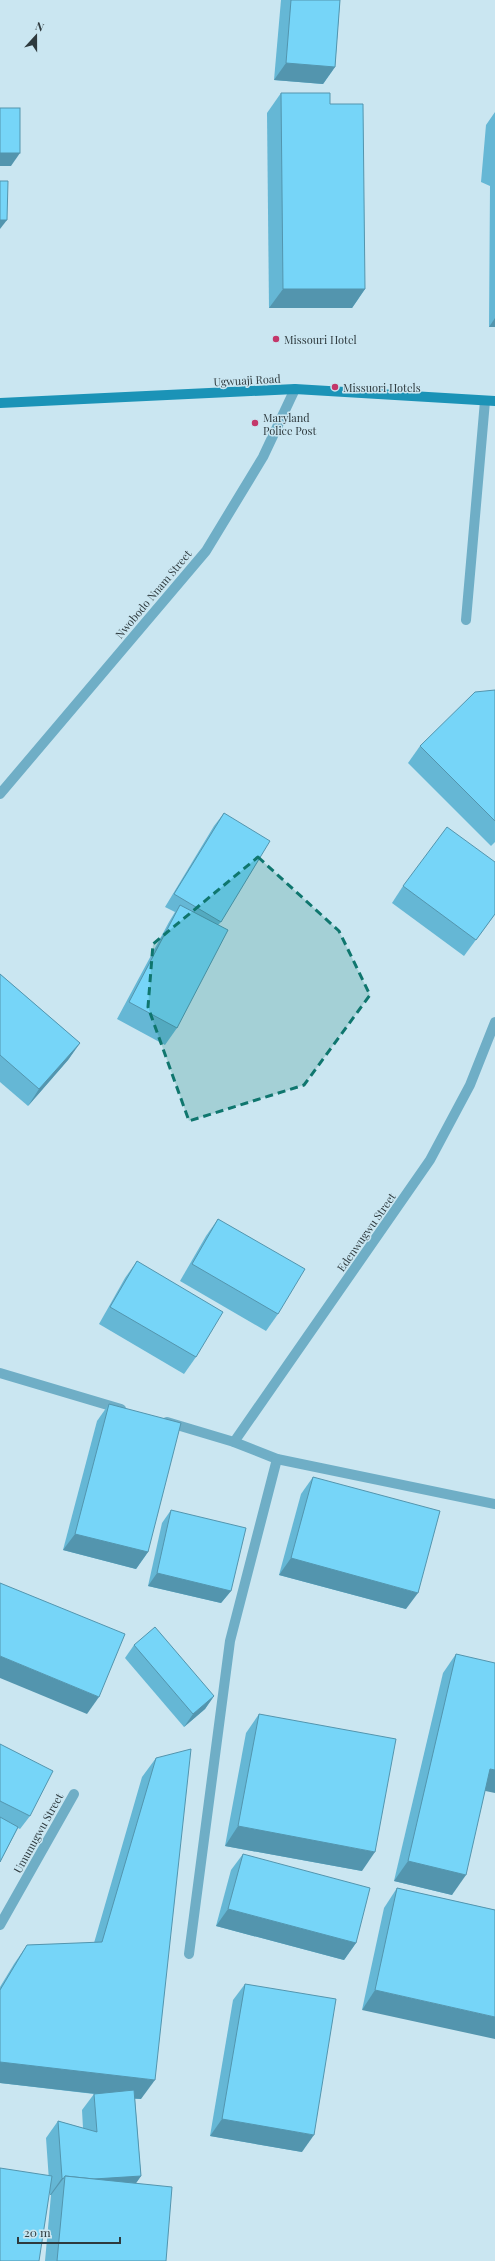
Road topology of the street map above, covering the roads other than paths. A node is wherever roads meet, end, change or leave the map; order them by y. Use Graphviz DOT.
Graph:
graph roads {
  1 [pos="295,389"];
  2 [pos="490,401"];
  3 [pos="0,403"];
  4 [pos="466,620"];
  5 [pos="0,794"];
  6 [pos="495,1022"];
  7 [pos="0,1373"];
  8 [pos="128,1411"];
  9 [pos="158,1420"];
  10 [pos="234,1442"];
  11 [pos="277,1459"];
  12 [pos="495,1504"];
  13 [pos="74,1794"];
  14 [pos="0,1925"];
  15 [pos="189,1954"];
  1 -- 2 [label="main road, Ugwuaji Road"];
  1 -- 3 [label="main road, Ugwuaji Road"];
  1 -- 5 [label="street, Nwobodo Nnam Street"];
  2 -- 4 [label="street"];
  6 -- 10 [label="street, Edenwugwu Street"];
  7 -- 8 [label="street"];
  9 -- 10 [label="street"];
  10 -- 11 [label="street"];
  11 -- 12 [label="street"];
  11 -- 15 [label="street"];
  13 -- 14 [label="street, Umunugwu Street"];
}
